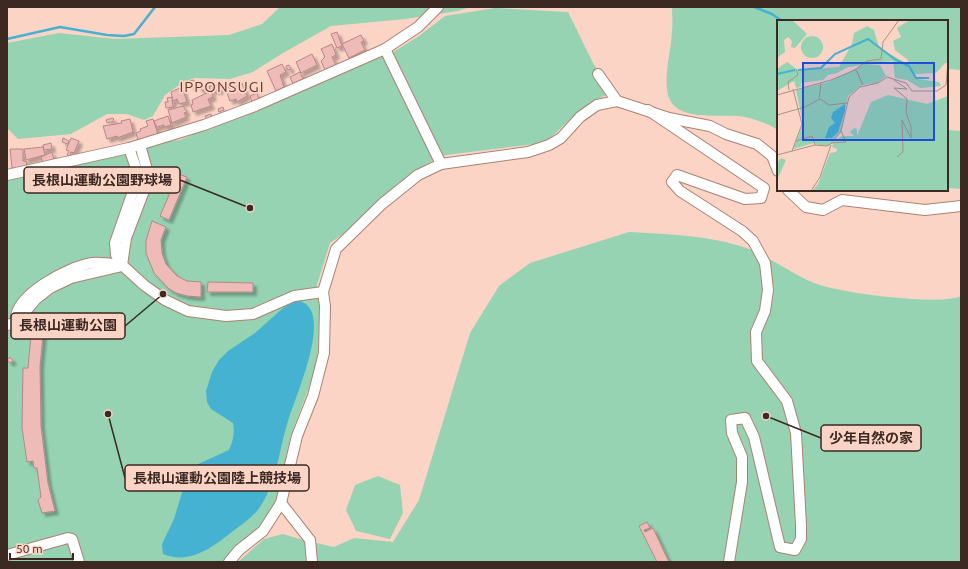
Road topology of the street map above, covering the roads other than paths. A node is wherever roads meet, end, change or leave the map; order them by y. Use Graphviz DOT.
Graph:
graph roads {
  1 [pos="438,7"];
  2 [pos="385,49"];
  3 [pos="598,74"];
  4 [pos="617,101"];
  5 [pos="648,110"];
  6 [pos="140,145"];
  7 [pos="129,148"];
  8 [pos="440,164"];
  9 [pos="777,168"];
  10 [pos="7,175"];
  11 [pos="789,191"];
  12 [pos="961,206"];
  13 [pos="122,265"];
  14 [pos="323,292"];
  15 [pos="12,324"];
  16 [pos="280,503"];
  17 [pos="7,555"];
  18 [pos="79,562"];
  19 [pos="229,562"];
  20 [pos="312,562"];
  21 [pos="729,562"];
  1 -- 2 [label="street"];
  2 -- 6 [label="street"];
  2 -- 8 [label="street"];
  3 -- 4 [label="street"];
  4 -- 5 [label="street"];
  4 -- 8 [label="street"];
  5 -- 9 [label="street"];
  5 -- 21 [label="street"];
  6 -- 7 [label="street"];
  6 -- 13 [label="street"];
  7 -- 10 [label="street"];
  7 -- 13 [label="street"];
  8 -- 14 [label="street"];
  11 -- 12 [label="street"];
  13 -- 14 [label="street"];
  13 -- 15 [label="street"];
  14 -- 16 [label="street"];
  16 -- 19 [label="street"];
  16 -- 20 [label="street"];
  17 -- 18 [label="street"];
}
